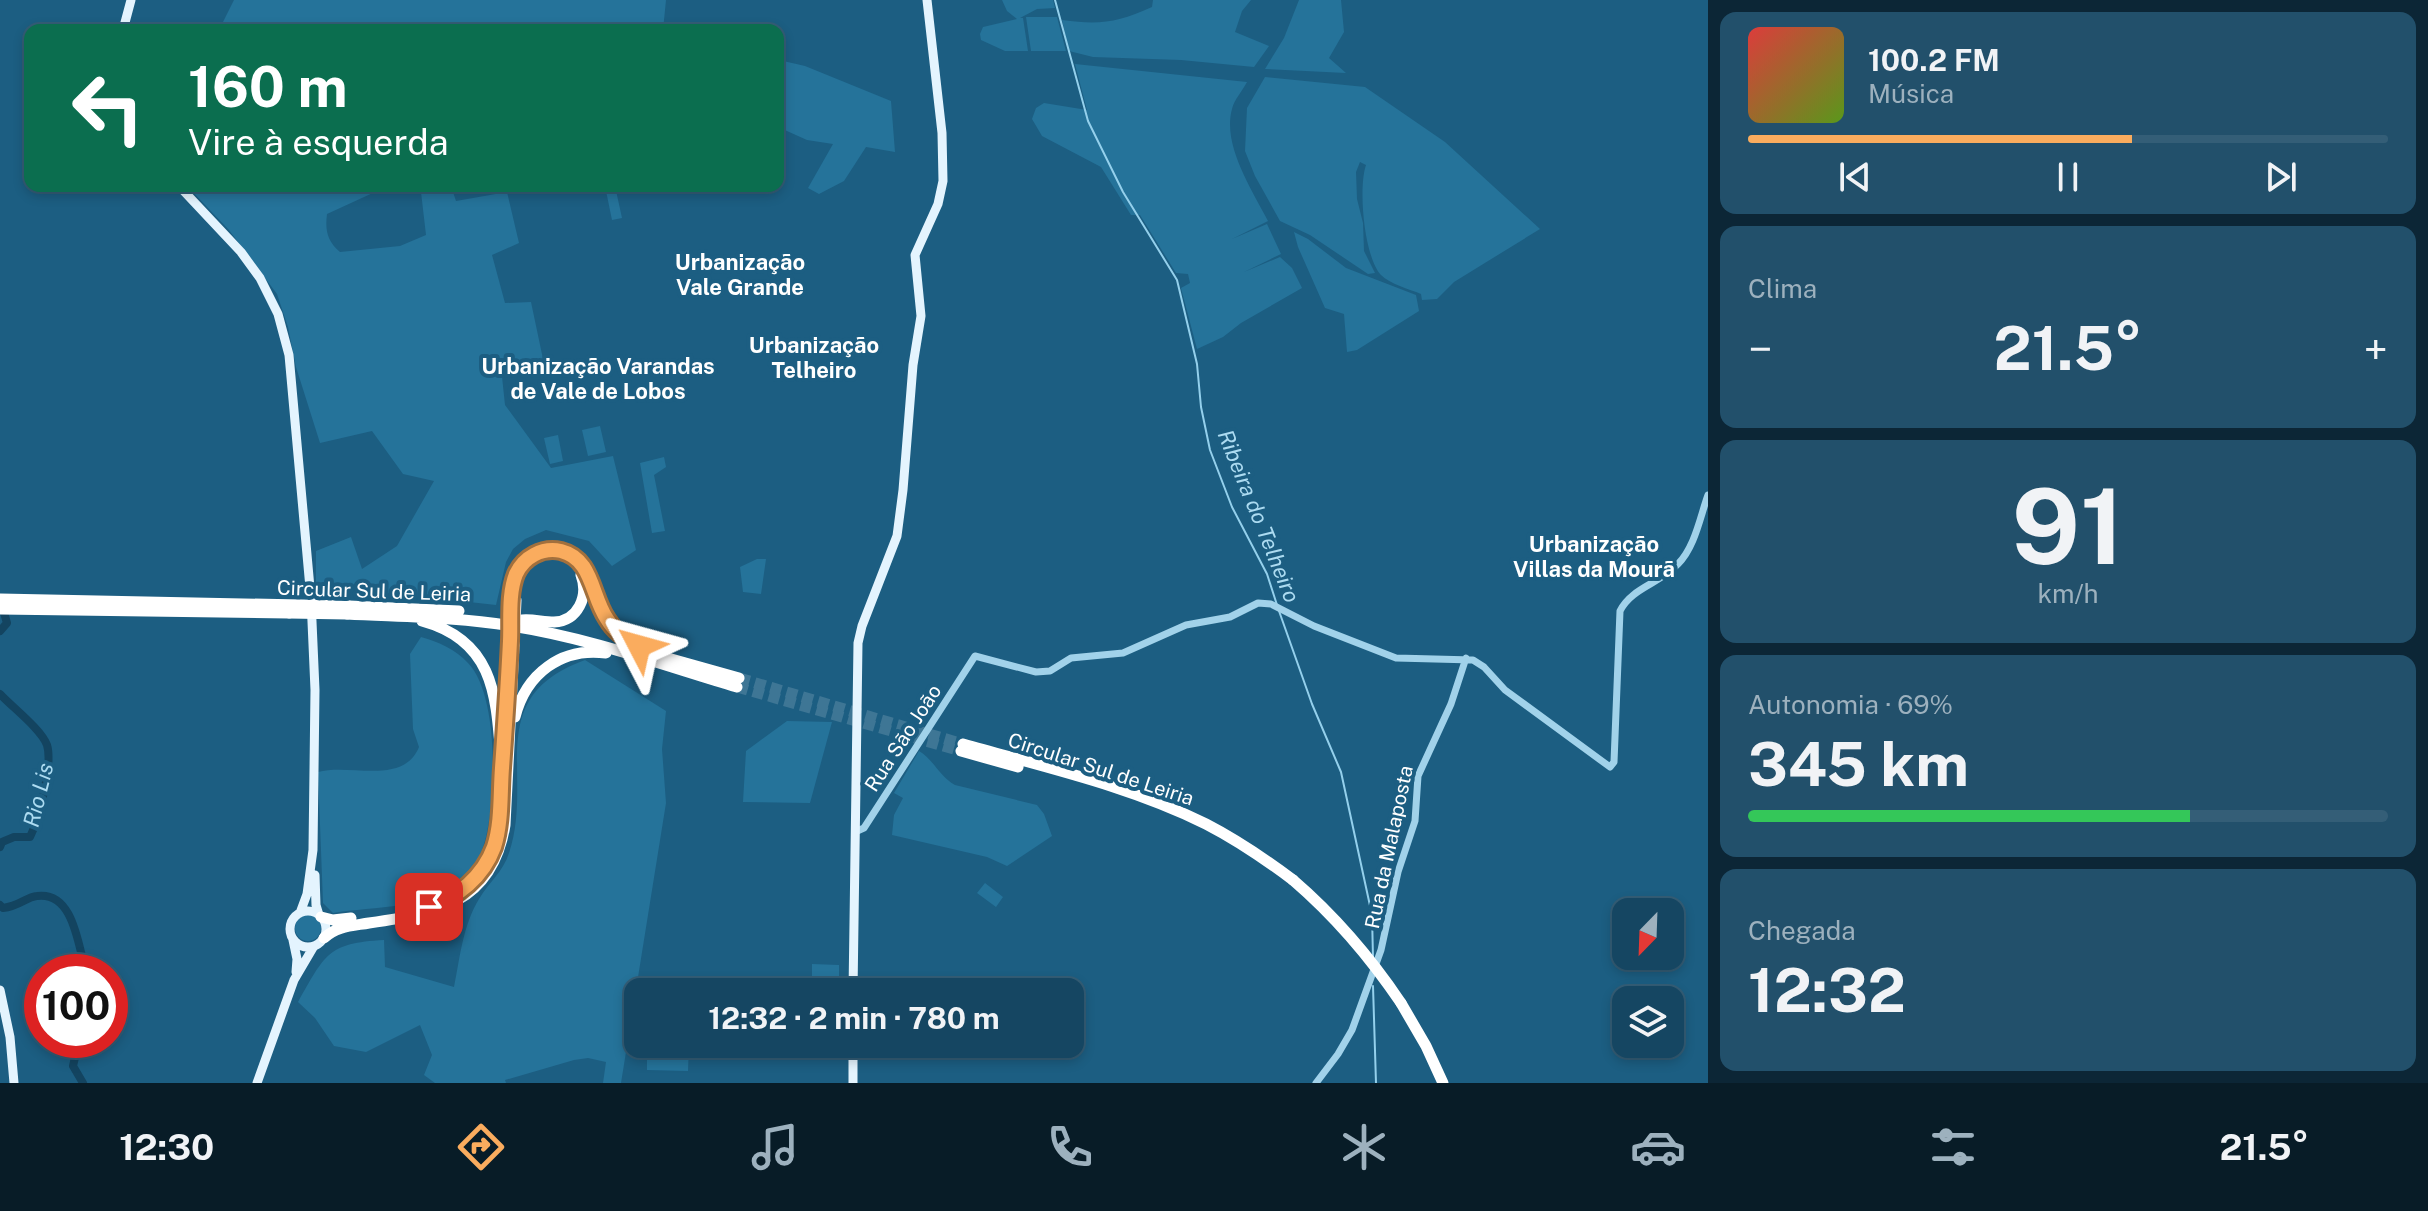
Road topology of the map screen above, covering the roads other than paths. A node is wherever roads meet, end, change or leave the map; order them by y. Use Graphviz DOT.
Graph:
graph roads {
  1 [pos="131,0"];
  2 [pos="927,0"];
  3 [pos="125,24"];
  4 [pos="185,192"];
  5 [pos="1708,495"];
  6 [pos="0,599"];
  7 [pos="514,600"];
  8 [pos="0,609"];
  9 [pos="348,610"];
  10 [pos="390,616"];
  11 [pos="522,620"];
  12 [pos="512,645"];
  13 [pos="642,658"];
  14 [pos="671,658"];
  15 [pos="1466,658"];
  16 [pos="511,737"];
  17 [pos="962,747"];
  18 [pos="502,770"];
  19 [pos="855,832"];
  20 [pos="313,850"];
  21 [pos="300,913"];
  22 [pos="320,916"];
  23 [pos="293,938"];
  24 [pos="319,942"];
  25 [pos="853,978"];
  26 [pos="294,980"];
  27 [pos="1,996"];
  28 [pos="1398,1004"];
  29 [pos="853,1058"];
  30 [pos="14,1083"];
  31 [pos="257,1083"];
  32 [pos="853,1083"];
  33 [pos="1316,1083"];
  34 [pos="1435,1083"];
  35 [pos="1443,1083"];
  1 -- 3 [label="main road"];
  2 -- 19 [label="main road"];
  4 -- 20 [label="main road"];
  5 -- 15 [label="street"];
  6 -- 9 [label="highway, Circular Sul de Leiria, bridge"];
  7 -- 11 [label="highway"];
  7 -- 12 [label="highway, bridge"];
  7 -- 14 [label="highway"];
  8 -- 9 [label="highway, Circular Sul de Leiria, bridge"];
  9 -- 10 [label="highway, Circular Sul de Leiria"];
  9 -- 11 [label="highway, Circular Sul de Leiria"];
  10 -- 13 [label="highway, Circular Sul de Leiria"];
  10 -- 18 [label="highway"];
  11 -- 14 [label="highway, Circular Sul de Leiria"];
  12 -- 16 [label="highway"];
  12 -- 18 [label="highway"];
  13 -- 14 [label="highway, Circular Sul de Leiria"];
  13 -- 16 [label="highway"];
  15 -- 19 [label="street, Rua São João"];
  15 -- 33 [label="street, Rua da Malaposta"];
  16 -- 24 [label="highway"];
  17 -- 28 [label="highway, Circular Sul de Leiria, bridge"];
  18 -- 22 [label="highway"];
  19 -- 25 [label="main road"];
  20 -- 21 [label="main road"];
  20 -- 22 [label="main road"];
  21 -- 22 [label="main road"];
  21 -- 23 [label="main road"];
  22 -- 24 [label="main road"];
  23 -- 24 [label="main road"];
  23 -- 26 [label="main road"];
  24 -- 26 [label="main road"];
  26 -- 31 [label="main road"];
  27 -- 30 [label="main road"];
  28 -- 34 [label="highway, Circular Sul de Leiria"];
  28 -- 35 [label="highway, Circular Sul de Leiria"];
  29 -- 32 [label="main road"];
}
